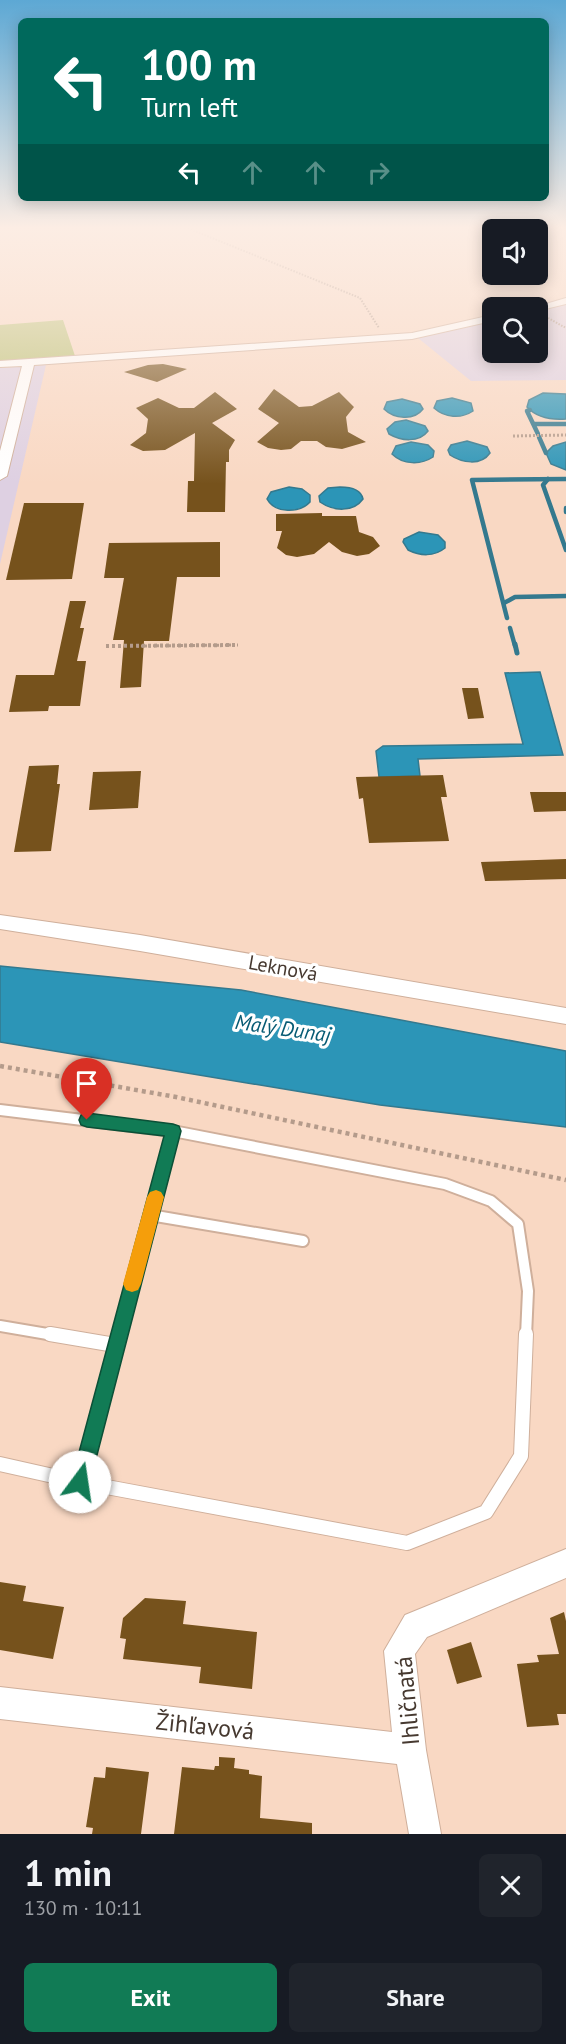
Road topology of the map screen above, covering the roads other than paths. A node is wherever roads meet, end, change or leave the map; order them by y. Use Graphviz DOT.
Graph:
graph roads {
  1 [pos="482,320"];
  2 [pos="29,362"];
  3 [pos="0,364"];
  4 [pos="0,476"];
  5 [pos="0,922"];
  6 [pos="566,1016"];
  7 [pos="0,1110"];
  8 [pos="173,1131"];
  9 [pos="150,1215"];
  10 [pos="303,1241"];
  11 [pos="0,1326"];
  12 [pos="115,1345"];
  13 [pos="0,1464"];
  14 [pos="80,1482"];
  15 [pos="566,1563"];
  16 [pos="0,1702"];
  17 [pos="410,1750"];
  18 [pos="425,1834"];
  1 -- 2 [label="street"];
  2 -- 3 [label="street"];
  2 -- 4 [label="street"];
  5 -- 6 [label="street, Leknová"];
  7 -- 8 [label="lane"];
  8 -- 9 [label="lane"];
  8 -- 14 [label="lane"];
  9 -- 10 [label="lane"];
  9 -- 12 [label="lane"];
  11 -- 12 [label="lane"];
  12 -- 14 [label="lane"];
  13 -- 14 [label="lane"];
  15 -- 17 [label="street, Ihličnatá"];
  16 -- 17 [label="street, Žihľavová"];
  17 -- 18 [label="street, Ihličnatá"];
}
